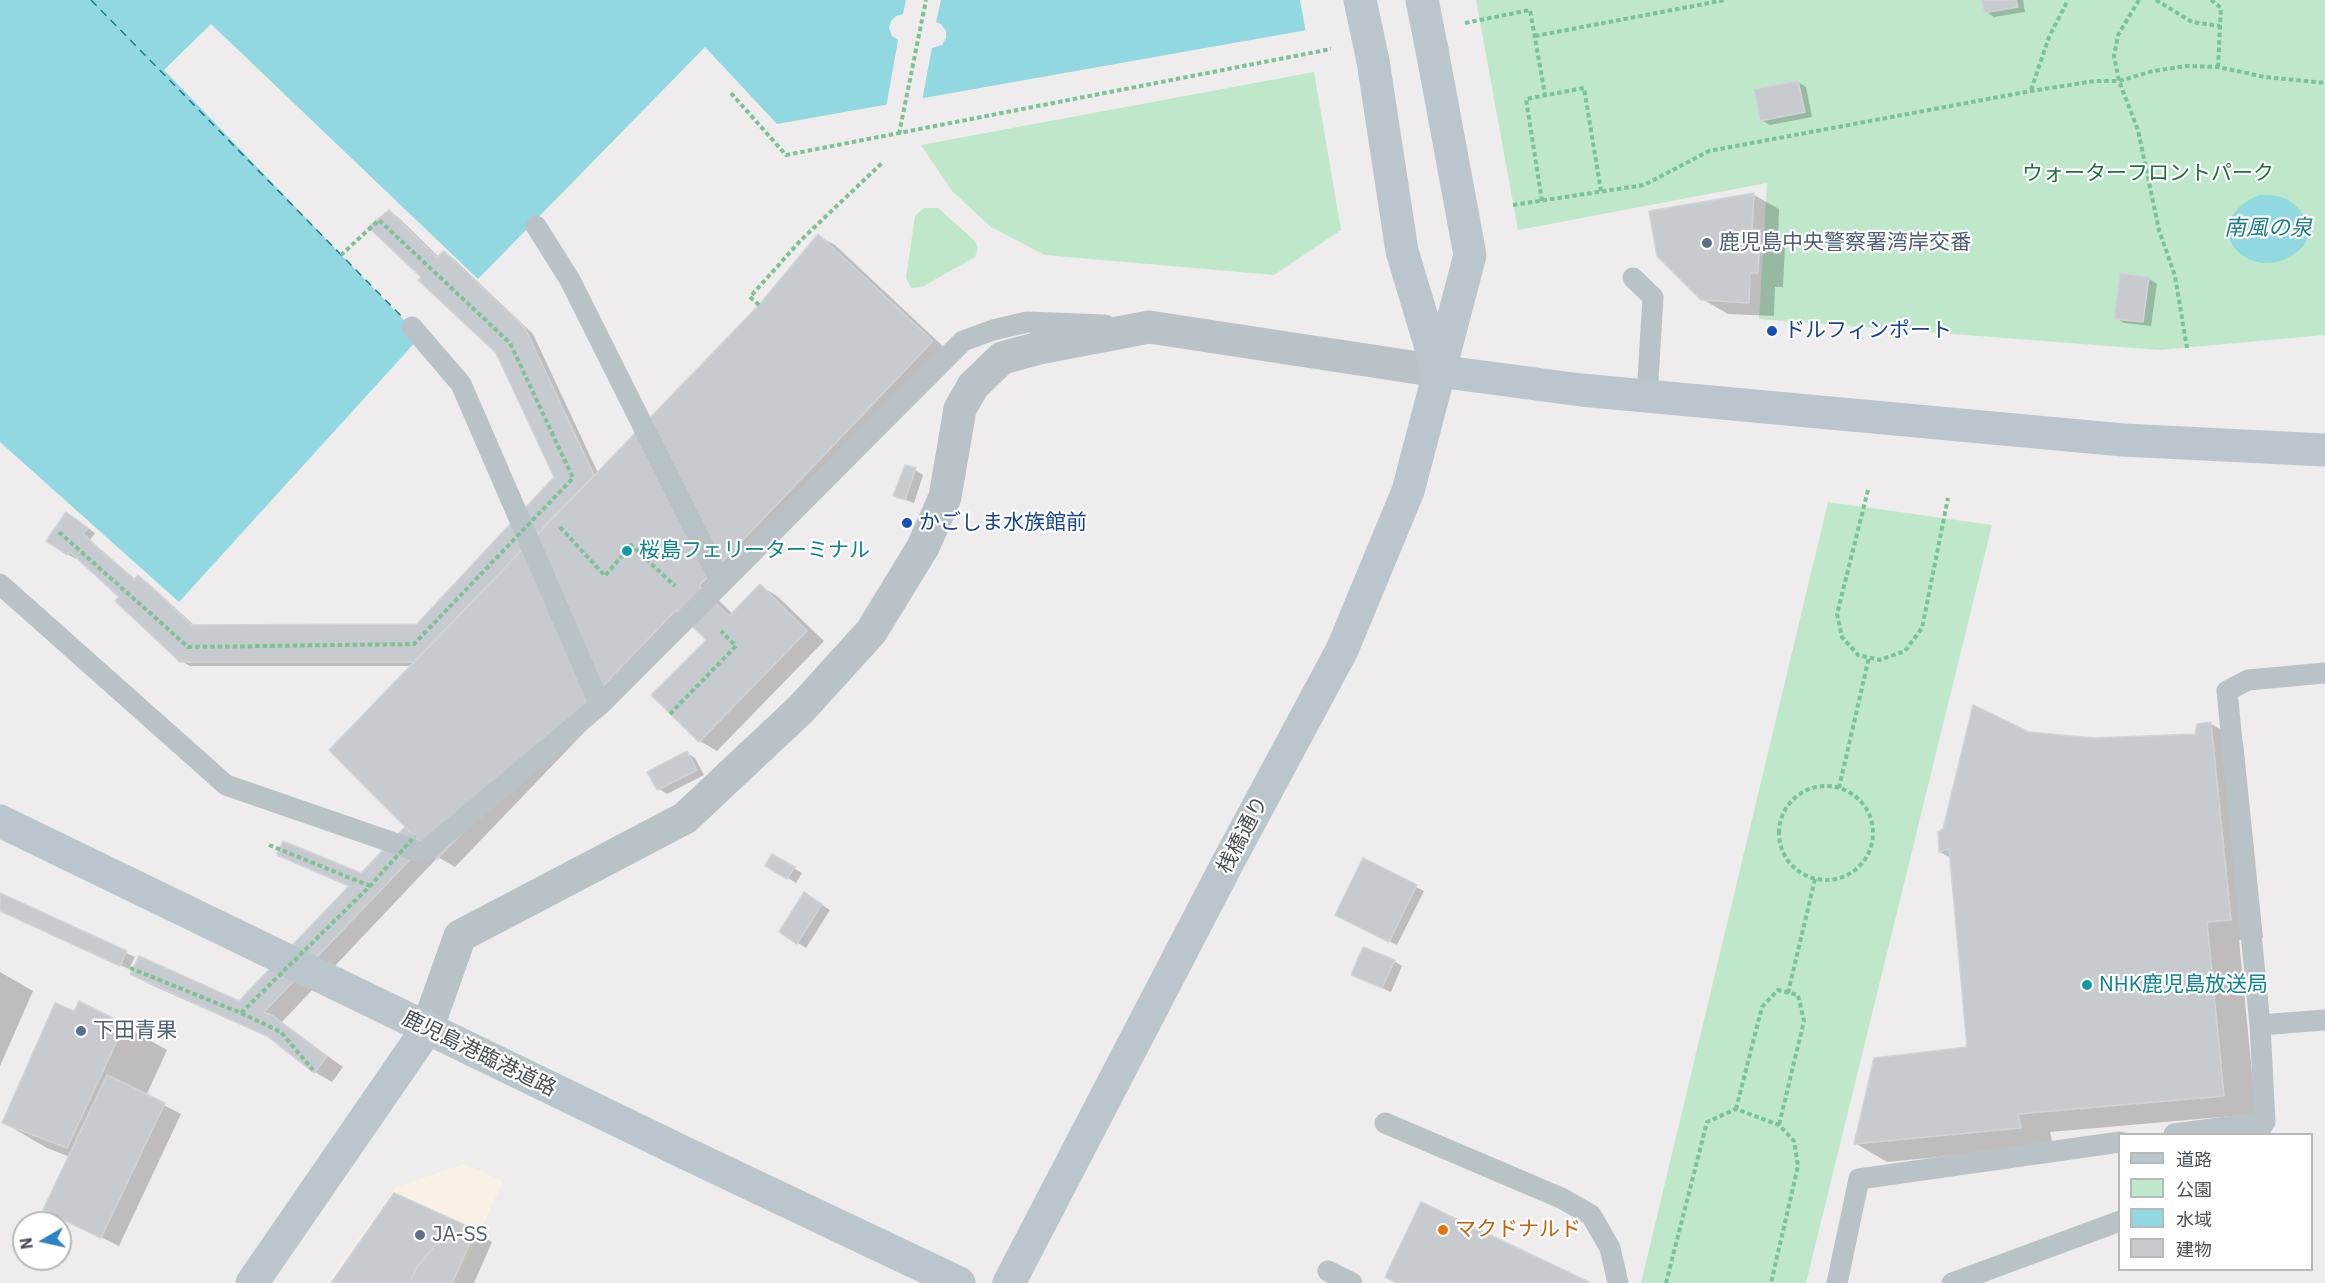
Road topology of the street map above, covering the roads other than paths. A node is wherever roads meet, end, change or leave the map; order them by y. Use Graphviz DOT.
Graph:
graph roads {
  1 [pos="1360,0"];
  2 [pos="1422,0"];
  3 [pos="536,226"];
  4 [pos="1633,278"];
  5 [pos="412,327"];
  6 [pos="1149,327"];
  7 [pos="1438,371"];
  8 [pos="1647,396"];
  9 [pos="2325,450"];
  10 [pos="721,582"];
  11 [pos="0,584"];
  12 [pos="2325,673"];
  13 [pos="600,705"];
  14 [pos="0,820"];
  15 [pos="2325,1020"];
  16 [pos="2260,1025"];
  17 [pos="427,1029"];
  18 [pos="1385,1123"];
  19 [pos="2261,1128"];
  20 [pos="2188,1133"];
  21 [pos="2118,1142"];
  22 [pos="2118,1222"];
  23 [pos="1328,1271"];
  24 [pos="252,1283"];
  25 [pos="959,1283"];
  26 [pos="1009,1283"];
  27 [pos="1352,1283"];
  28 [pos="1618,1283"];
  29 [pos="1837,1283"];
  30 [pos="1952,1283"];
  1 -- 7 [label="street, bridge"];
  2 -- 7 [label="street, 桟橋通り, bridge"];
  3 -- 10 [label="lane"];
  4 -- 8 [label="lane"];
  5 -- 13 [label="lane"];
  6 -- 7 [label="street"];
  6 -- 10 [label="lane"];
  6 -- 17 [label="street"];
  7 -- 8 [label="street"];
  7 -- 26 [label="street, 桟橋通り"];
  8 -- 9 [label="street"];
  10 -- 13 [label="lane"];
  11 -- 13 [label="lane"];
  12 -- 16 [label="lane"];
  14 -- 17 [label="street, 鹿児島港臨港道路"];
  15 -- 16 [label="lane"];
  16 -- 19 [label="lane"];
  17 -- 24 [label="street"];
  17 -- 25 [label="street, 鹿児島港臨港道路"];
  18 -- 28 [label="lane"];
  19 -- 20 [label="lane"];
  21 -- 29 [label="lane"];
  22 -- 30 [label="lane"];
  23 -- 27 [label="lane"];
}
